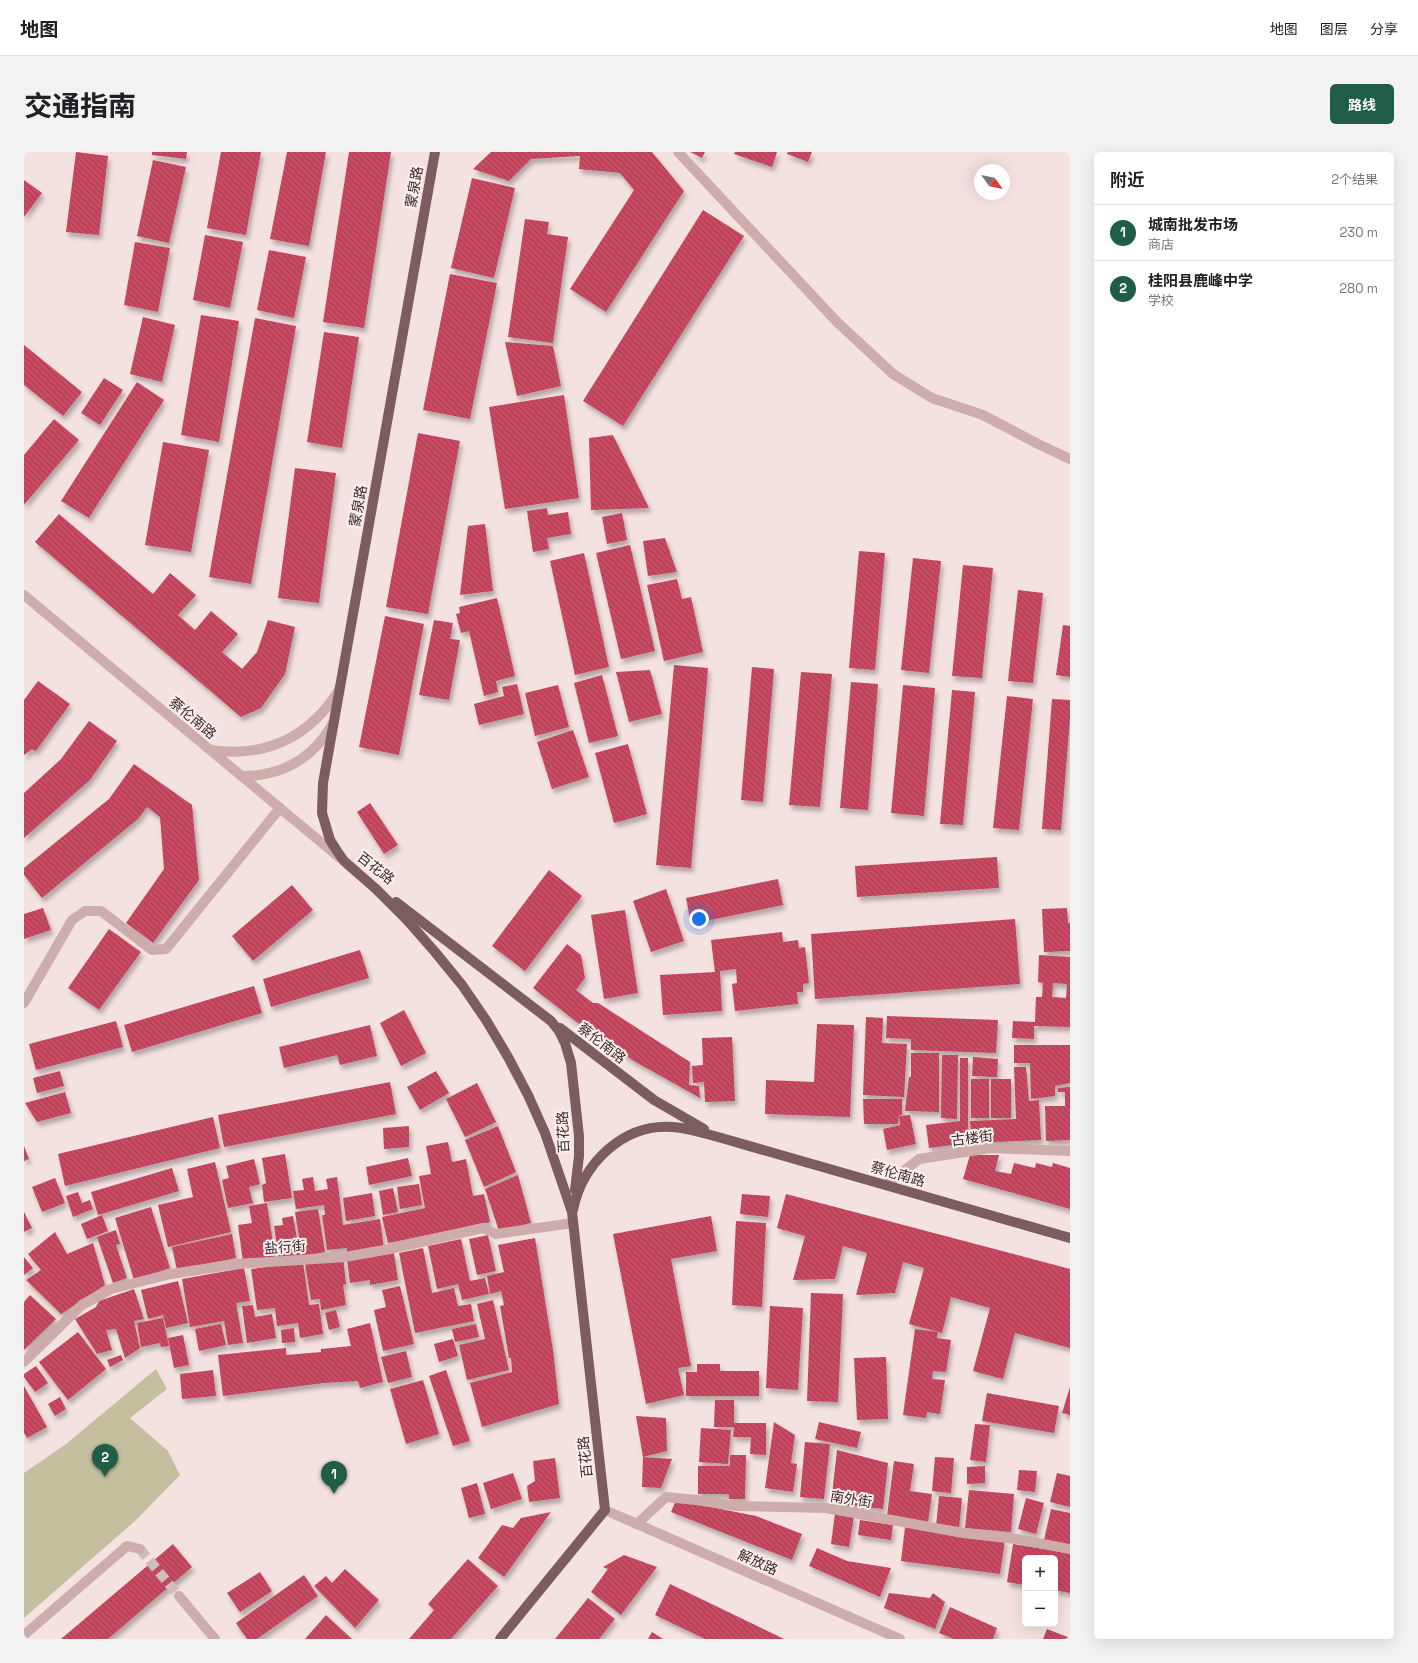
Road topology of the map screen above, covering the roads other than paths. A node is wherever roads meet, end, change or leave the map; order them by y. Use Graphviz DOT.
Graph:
graph roads {
  1 [pos="435,152"];
  2 [pos="678,152"];
  3 [pos="1070,459"];
  4 [pos="24,595"];
  5 [pos="339,690"];
  6 [pos="334,720"];
  7 [pos="210,749"];
  8 [pos="242,776"];
  9 [pos="280,808"];
  10 [pos="344,861"];
  11 [pos="24,1003"];
  12 [pos="550,1021"];
  13 [pos="718,1136"];
  14 [pos="1070,1150"];
  15 [pos="886,1185"];
  16 [pos="572,1212"];
  17 [pos="573,1223"];
  18 [pos="1070,1238"];
  19 [pos="24,1362"];
  20 [pos="605,1510"];
  21 [pos="637,1524"];
  22 [pos="140,1549"];
  23 [pos="1070,1549"];
  24 [pos="179,1596"];
  25 [pos="24,1635"];
  26 [pos="215,1639"];
  27 [pos="500,1639"];
  28 [pos="900,1639"];
  1 -- 5 [label="main road, 蒙泉路"];
  2 -- 3 [label="street"];
  4 -- 7 [label="street, 蔡伦南路"];
  5 -- 6 [label="main road, 蒙泉路"];
  5 -- 7 [label="street"];
  6 -- 8 [label="street"];
  6 -- 10 [label="main road, 蒙泉路"];
  7 -- 8 [label="street, 蔡伦南路"];
  8 -- 9 [label="street, 蔡伦南路"];
  9 -- 10 [label="street, 蔡伦南路"];
  9 -- 11 [label="street"];
  10 -- 12 [label="main road, 百花路"];
  10 -- 16 [label="main road, 百花路"];
  12 -- 13 [label="main road, 蔡伦南路"];
  12 -- 16 [label="main road, 百花路"];
  13 -- 15 [label="main road, 蔡伦南路"];
  13 -- 16 [label="main road, 蔡伦南路"];
  14 -- 15 [label="street, 古楼街"];
  15 -- 18 [label="main road, 蔡伦南路"];
  16 -- 17 [label="main road, 百花路"];
  17 -- 19 [label="street, 盐行街"];
  17 -- 20 [label="main road, 百花路"];
  20 -- 21 [label="street, 解放路"];
  20 -- 27 [label="main road"];
  21 -- 23 [label="street, 南外街"];
  21 -- 28 [label="street, 解放路"];
  22 -- 25 [label="street"];
  24 -- 26 [label="street"];
}
